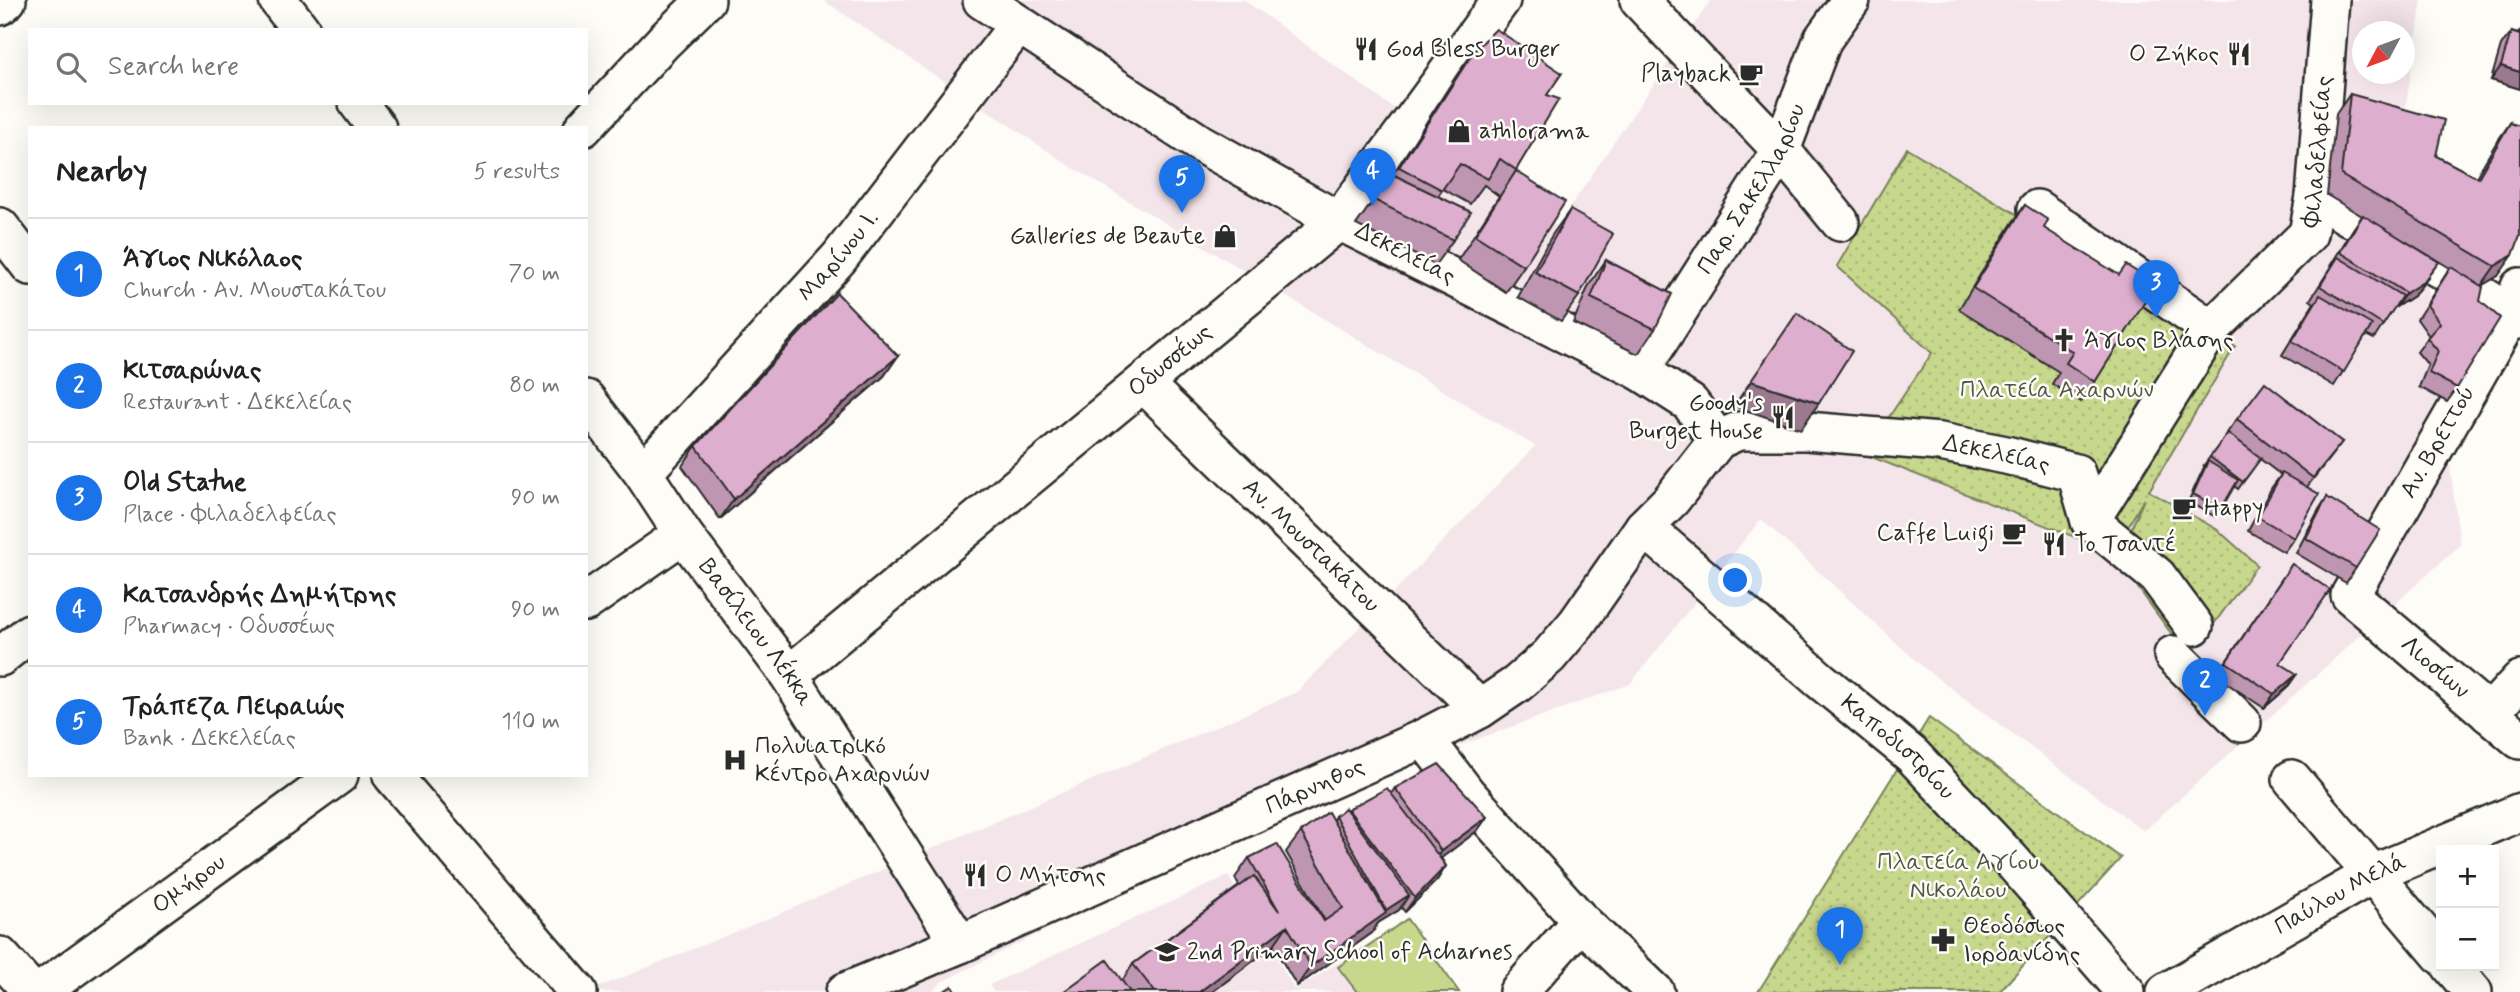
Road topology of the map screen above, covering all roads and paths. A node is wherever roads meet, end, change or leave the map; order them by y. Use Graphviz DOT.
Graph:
graph roads {
  1 [pos="6,0"];
  2 [pos="278,0"];
  3 [pos="706,0"];
  4 [pos="982,0"];
  5 [pos="1501,0"];
  6 [pos="1639,0"];
  7 [pos="1851,0"];
  8 [pos="2330,0"];
  9 [pos="0,6"];
  10 [pos="1018,25"];
  11 [pos="300,28"];
  12 [pos="360,105"];
  13 [pos="375,126"];
  14 [pos="585,126"];
  15 [pos="1781,150"];
  16 [pos="2315,197"];
  17 [pos="2037,209"];
  18 [pos="1339,221"];
  19 [pos="1840,222"];
  20 [pos="0,227"];
  21 [pos="28,263"];
  22 [pos="2517,307"];
  23 [pos="2211,329"];
  24 [pos="1640,371"];
  25 [pos="1143,383"];
  26 [pos="588,403"];
  27 [pos="1708,453"];
  28 [pos="643,473"];
  29 [pos="2090,522"];
  30 [pos="1644,527"];
  31 [pos="683,534"];
  32 [pos="2350,595"];
  33 [pos="588,600"];
  34 [pos="28,635"];
  35 [pos="0,657"];
  36 [pos="789,675"];
  37 [pos="2520,680"];
  38 [pos="1480,709"];
  39 [pos="2488,714"];
  40 [pos="2242,723"];
  41 [pos="1424,738"];
  42 [pos="2520,740"];
  43 [pos="336,777"];
  44 [pos="393,777"];
  45 [pos="2292,779"];
  46 [pos="2520,812"];
  47 [pos="2373,874"];
  48 [pos="1581,921"];
  49 [pos="960,944"];
  50 [pos="2436,949"];
  51 [pos="0,956"];
  52 [pos="2455,971"];
  53 [pos="32,992"];
  54 [pos="40,992"];
  55 [pos="578,992"];
  56 [pos="845,992"];
  57 [pos="1518,992"];
  58 [pos="1655,992"];
  59 [pos="2126,992"];
  60 [pos="2166,992"];
  61 [pos="2473,992"];
  1 -- 9 [label="street"];
  2 -- 11 [label="street"];
  3 -- 14 [label="street"];
  4 -- 10 [label="street, Δεκελείας"];
  5 -- 18 [label="street, Οδυσσέως"];
  6 -- 15 [label="street"];
  7 -- 15 [label="street, Παρ. Σακελλαρίου"];
  8 -- 16 [label="street, Φιλαδελφείας"];
  10 -- 18 [label="street, Δεκελείας"];
  10 -- 28 [label="street, Μαρίνου Ι."];
  12 -- 13 [label="street"];
  15 -- 19 [label="street"];
  15 -- 24 [label="street, Παρ. Σακελλαρίου"];
  16 -- 22 [label="street"];
  16 -- 23 [label="street, Φιλαδελφείας"];
  17 -- 23 [label="street"];
  18 -- 24 [label="street, Δεκελείας"];
  18 -- 25 [label="street, Οδυσσέως"];
  20 -- 21 [label="street"];
  22 -- 32 [label="street, Αν. Βρεττού"];
  23 -- 29 [label="street, Φιλαδελφείας"];
  24 -- 27 [label="street, Δεκελείας"];
  25 -- 36 [label="street, Οδυσσέως"];
  25 -- 38 [label="street, Αν. Μουστακάτου"];
  26 -- 28 [label="street, Βασίλειου Λέκκα"];
  27 -- 29 [label="street, Δεκελείας"];
  27 -- 30 [label="street, Πάρνηθος"];
  28 -- 31 [label="street, Βασίλειου Λέκκα"];
  29 -- 40 [label="street"];
  30 -- 38 [label="street, Πάρνηθος"];
  30 -- 59 [label="street, Καποδιστρίου"];
  31 -- 33 [label="street"];
  31 -- 36 [label="street, Βασίλειου Λέκκα"];
  32 -- 39 [label="street, Λιοσίων"];
  34 -- 35 [label="street"];
  36 -- 49 [label="street, Βασίλειου Λέκκα"];
  37 -- 39 [label="street"];
  38 -- 41 [label="street, Πάρνηθος"];
  39 -- 42 [label="street, Λιοσίων"];
  41 -- 48 [label="street"];
  41 -- 49 [label="street, Πάρνηθος"];
  43 -- 54 [label="street, Ομήρου"];
  44 -- 55 [label="street"];
  45 -- 47 [label="street"];
  46 -- 47 [label="street, Παύλου Μελά"];
  47 -- 50 [label="street"];
  47 -- 60 [label="street, Παύλου Μελά"];
  48 -- 57 [label="street"];
  48 -- 58 [label="street"];
  49 -- 56 [label="street, Πάρνηθος"];
  51 -- 53 [label="street"];
  52 -- 61 [label="street"];
}
